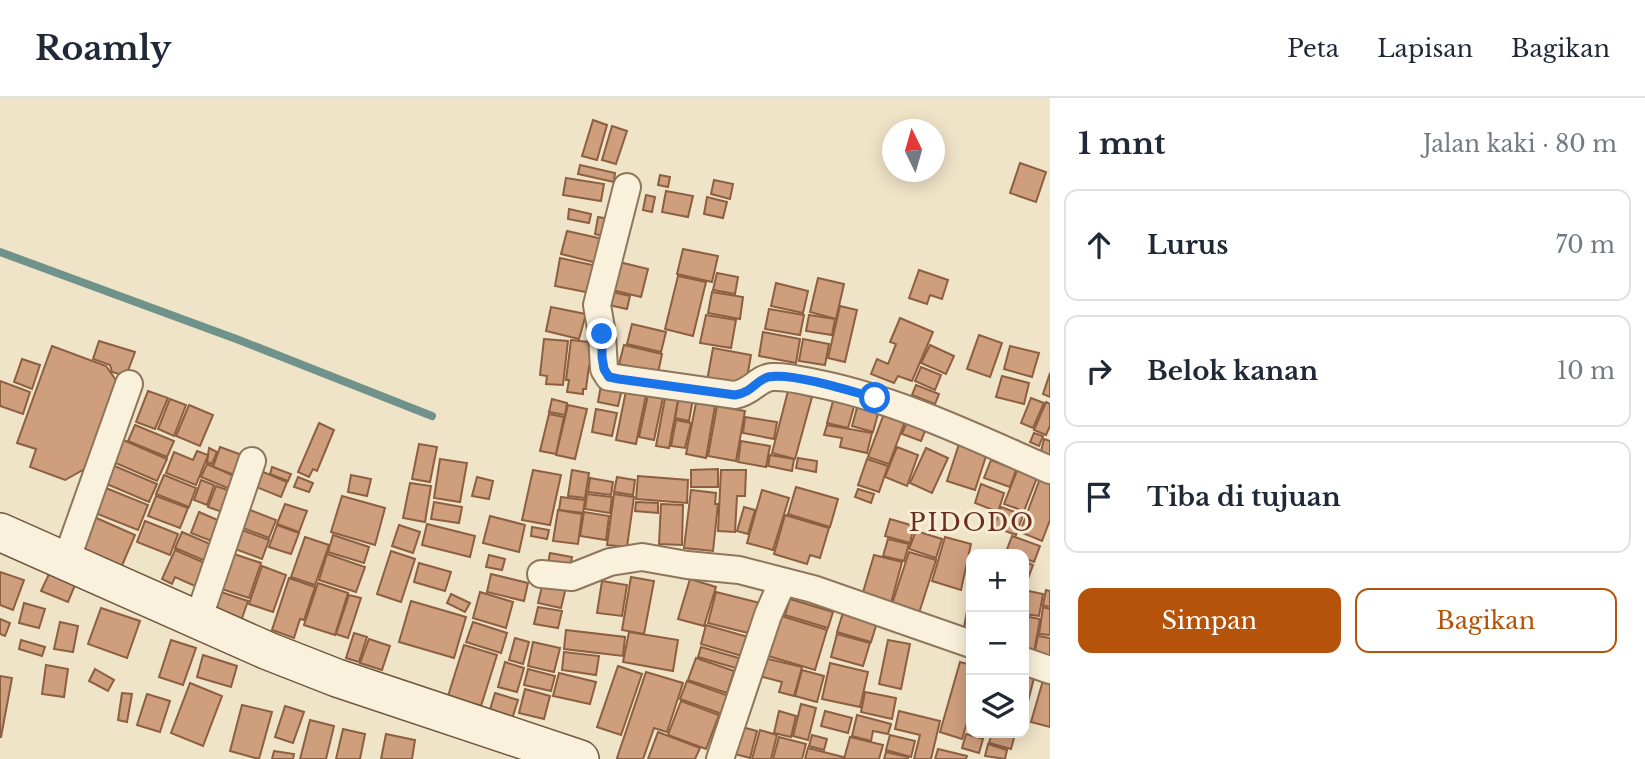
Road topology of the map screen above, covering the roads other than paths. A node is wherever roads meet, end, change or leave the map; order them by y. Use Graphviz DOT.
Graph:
graph roads {
  1 [pos="627,187"];
  2 [pos="129,384"];
  3 [pos="252,461"];
  4 [pos="1050,470"];
  5 [pos="2,540"];
  6 [pos="65,561"];
  7 [pos="541,573"];
  8 [pos="782,583"];
  9 [pos="198,620"];
  10 [pos="966,642"];
  11 [pos="1029,663"];
  12 [pos="1050,670"];
  13 [pos="580,759"];
  14 [pos="720,759"];
  1 -- 4 [label="street"];
  2 -- 6 [label="street"];
  3 -- 9 [label="street"];
  5 -- 6 [label="street"];
  6 -- 9 [label="street"];
  7 -- 8 [label="street"];
  8 -- 10 [label="street"];
  8 -- 14 [label="street"];
  9 -- 13 [label="street"];
  11 -- 12 [label="street"];
}
